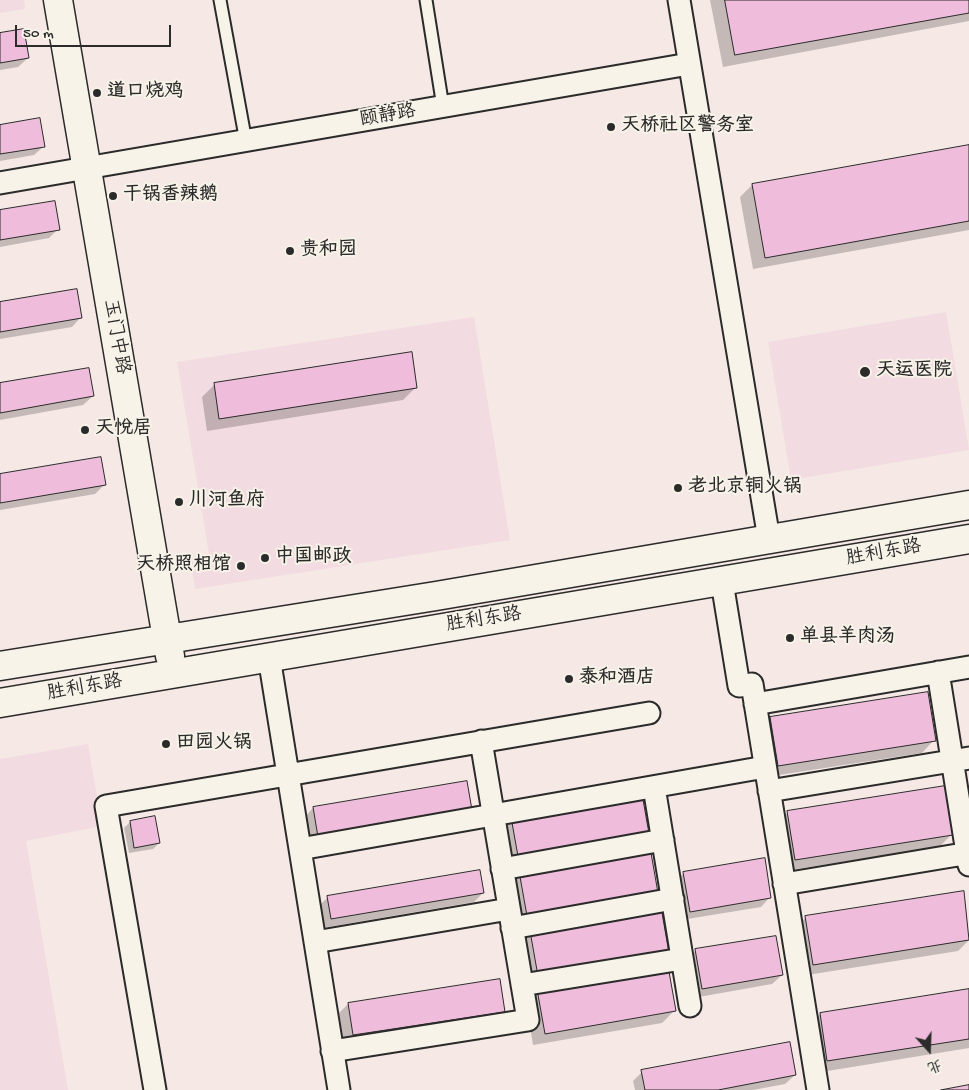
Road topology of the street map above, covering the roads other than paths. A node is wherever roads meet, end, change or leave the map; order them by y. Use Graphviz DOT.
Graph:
graph roads {
  1 [pos="58,0"];
  2 [pos="220,0"];
  3 [pos="426,0"];
  4 [pos="678,0"];
  5 [pos="690,64"];
  6 [pos="443,107"];
  7 [pos="246,142"];
  8 [pos="87,168"];
  9 [pos="0,183"];
  10 [pos="969,505"];
  11 [pos="769,539"];
  12 [pos="969,539"];
  13 [pos="722,582"];
  14 [pos="167,639"];
  15 [pos="269,657"];
  16 [pos="0,666"];
  17 [pos="969,667"];
  18 [pos="938,672"];
  19 [pos="174,674"];
  20 [pos="0,703"];
  21 [pos="755,704"];
  22 [pos="649,712"];
  23 [pos="481,741"];
  24 [pos="961,759"];
  25 [pos="765,767"];
  26 [pos="288,774"];
  27 [pos="654,787"];
  28 [pos="769,792"];
  29 [pos="493,815"];
  30 [pos="663,840"];
  31 [pos="300,849"];
  32 [pos="968,857"];
  33 [pos="502,869"];
  34 [pos="784,884"];
  35 [pos="673,899"];
  36 [pos="511,919"];
  37 [pos="315,942"];
  38 [pos="682,959"];
  39 [pos="522,985"];
  40 [pos="690,1006"];
  41 [pos="332,1051"];
  42 [pos="155,1090"];
  43 [pos="338,1090"];
  44 [pos="818,1090"];
  1 -- 8 [label="main road, 玉门中路"];
  2 -- 7 [label="lane"];
  3 -- 6 [label="lane"];
  4 -- 5 [label="street"];
  5 -- 6 [label="street, 颐静路"];
  5 -- 11 [label="street"];
  6 -- 7 [label="street, 颐静路"];
  7 -- 8 [label="street, 颐静路"];
  8 -- 9 [label="street, 颐静路"];
  8 -- 14 [label="main road, 玉门中路"];
  10 -- 11 [label="main road, 胜利东路"];
  11 -- 14 [label="main road, 胜利东路"];
  12 -- 13 [label="main road, 胜利东路"];
  13 -- 15 [label="main road, 胜利东路"];
  13 -- 21 [label="street"];
  14 -- 16 [label="main road, 胜利东路"];
  14 -- 19 [label="main road, 玉门中路"];
  15 -- 19 [label="main road, 胜利东路"];
  15 -- 26 [label="street"];
  17 -- 18 [label="street"];
  18 -- 21 [label="street"];
  18 -- 24 [label="street"];
  19 -- 20 [label="main road, 胜利东路"];
  21 -- 25 [label="street"];
  22 -- 23 [label="street"];
  23 -- 26 [label="street"];
  23 -- 29 [label="street"];
  24 -- 28 [label="street"];
  24 -- 32 [label="street"];
  25 -- 27 [label="street"];
  25 -- 28 [label="street"];
  26 -- 31 [label="street"];
  26 -- 42 [label="street"];
  27 -- 29 [label="street"];
  27 -- 30 [label="street"];
  28 -- 34 [label="street"];
  29 -- 31 [label="street"];
  29 -- 33 [label="street"];
  30 -- 33 [label="street"];
  30 -- 35 [label="street"];
  31 -- 37 [label="street"];
  32 -- 34 [label="street"];
  33 -- 36 [label="street"];
  34 -- 44 [label="street"];
  35 -- 36 [label="street"];
  35 -- 38 [label="street"];
  36 -- 37 [label="street"];
  36 -- 39 [label="street"];
  37 -- 41 [label="street"];
  38 -- 39 [label="street"];
  38 -- 40 [label="street"];
  39 -- 41 [label="street"];
  41 -- 43 [label="street"];
}
